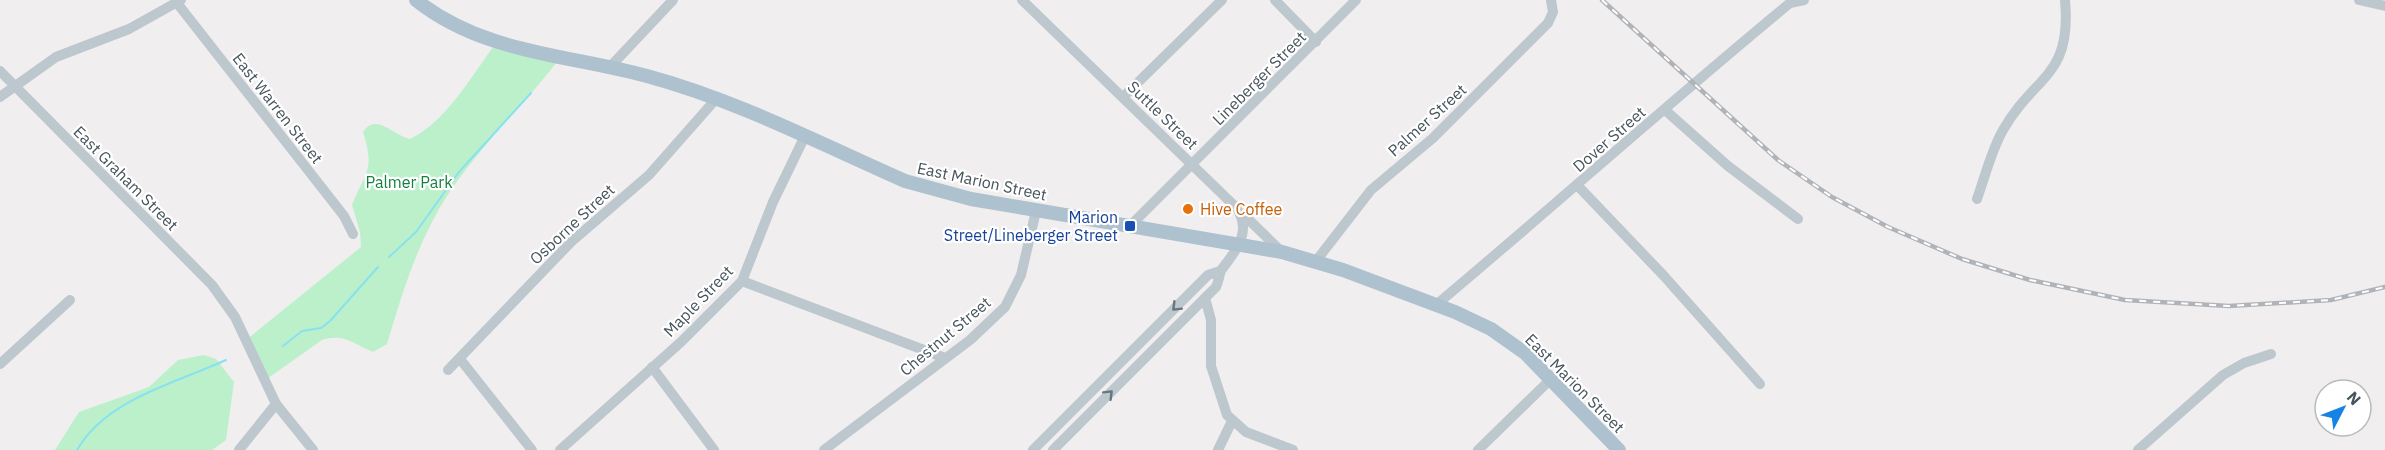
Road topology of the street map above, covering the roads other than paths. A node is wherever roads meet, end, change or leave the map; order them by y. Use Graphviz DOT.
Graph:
graph roads {
  1 [pos="416,0"];
  2 [pos="673,0"];
  3 [pos="1022,0"];
  4 [pos="1222,0"];
  5 [pos="1275,0"];
  6 [pos="1356,0"];
  7 [pos="1551,0"];
  8 [pos="1803,0"];
  9 [pos="2065,0"];
  10 [pos="2359,0"];
  11 [pos="179,1"];
  12 [pos="1785,2"];
  13 [pos="2385,6"];
  14 [pos="1316,42"];
  15 [pos="609,68"];
  16 [pos="0,71"];
  17 [pos="14,85"];
  18 [pos="0,97"];
  19 [pos="1123,98"];
  20 [pos="716,99"];
  21 [pos="1665,110"];
  22 [pos="805,136"];
  23 [pos="1192,166"];
  24 [pos="1578,186"];
  25 [pos="1977,199"];
  26 [pos="1236,207"];
  27 [pos="1036,211"];
  28 [pos="1798,219"];
  29 [pos="1130,226"];
  30 [pos="353,234"];
  31 [pos="1239,244"];
  32 [pos="1282,252"];
  33 [pos="1316,261"];
  34 [pos="1220,271"];
  35 [pos="742,281"];
  36 [pos="1205,298"];
  37 [pos="70,300"];
  38 [pos="1436,305"];
  39 [pos="2271,354"];
  40 [pos="945,358"];
  41 [pos="460,359"];
  42 [pos="0,364"];
  43 [pos="652,367"];
  44 [pos="448,370"];
  45 [pos="1552,378"];
  46 [pos="1760,384"];
  47 [pos="276,404"];
  48 [pos="1078,404"];
  49 [pos="1088,415"];
  50 [pos="1232,421"];
  51 [pos="240,450"];
  52 [pos="313,450"];
  53 [pos="531,450"];
  54 [pos="560,450"];
  55 [pos="714,450"];
  56 [pos="824,450"];
  57 [pos="1033,450"];
  58 [pos="1053,450"];
  59 [pos="1218,450"];
  60 [pos="1293,450"];
  61 [pos="1478,450"];
  62 [pos="1619,450"];
  63 [pos="2138,450"];
  1 -- 15 [label="main road, East Marion Street"];
  2 -- 15 [label="street"];
  3 -- 19 [label="street, Suttle Street"];
  4 -- 19 [label="street"];
  5 -- 14 [label="street"];
  6 -- 14 [label="street, Lineberger Street"];
  7 -- 33 [label="street, Palmer Street"];
  8 -- 12 [label="street, Dover Street"];
  9 -- 25 [label="street"];
  10 -- 13 [label="street"];
  11 -- 17 [label="street"];
  11 -- 30 [label="street, East Warren Street"];
  12 -- 21 [label="street, Dover Street"];
  14 -- 23 [label="street, Lineberger Street"];
  15 -- 20 [label="main road, East Marion Street"];
  16 -- 17 [label="street, East Graham Street"];
  17 -- 18 [label="street"];
  17 -- 47 [label="street, East Graham Street"];
  19 -- 23 [label="street, Suttle Street"];
  20 -- 22 [label="main road, East Marion Street"];
  20 -- 41 [label="street, Osborne Street"];
  21 -- 24 [label="street, Dover Street"];
  21 -- 28 [label="street"];
  22 -- 27 [label="main road, East Marion Street"];
  22 -- 35 [label="street, Maple Street"];
  23 -- 26 [label="street, Suttle Street"];
  23 -- 29 [label="street, Lineberger Street"];
  24 -- 38 [label="street, Dover Street"];
  24 -- 46 [label="street"];
  26 -- 31 [label="street"];
  26 -- 32 [label="street, Suttle Street"];
  27 -- 29 [label="main road, East Marion Street"];
  27 -- 40 [label="street, Chestnut Street"];
  29 -- 31 [label="main road, East Marion Street"];
  31 -- 32 [label="main road, East Marion Street"];
  31 -- 34 [label="street"];
  32 -- 33 [label="main road, East Marion Street"];
  33 -- 38 [label="main road, East Marion Street"];
  34 -- 36 [label="street"];
  34 -- 48 [label="street, one-way"];
  35 -- 40 [label="street"];
  35 -- 43 [label="street, Maple Street"];
  49 -- 36 [label="street, one-way"];
  36 -- 50 [label="street"];
  37 -- 42 [label="street"];
  38 -- 45 [label="main road, East Marion Street"];
  39 -- 63 [label="street"];
  40 -- 56 [label="street, Chestnut Street"];
  41 -- 44 [label="street, Osborne Street"];
  41 -- 53 [label="street"];
  43 -- 54 [label="street, Maple Street"];
  43 -- 55 [label="street"];
  45 -- 61 [label="street"];
  45 -- 62 [label="main road, East Marion Street"];
  47 -- 51 [label="street"];
  47 -- 52 [label="street"];
  48 -- 49 [label="street"];
  48 -- 57 [label="street"];
  49 -- 58 [label="street"];
  50 -- 59 [label="street"];
  50 -- 60 [label="street"];
}
